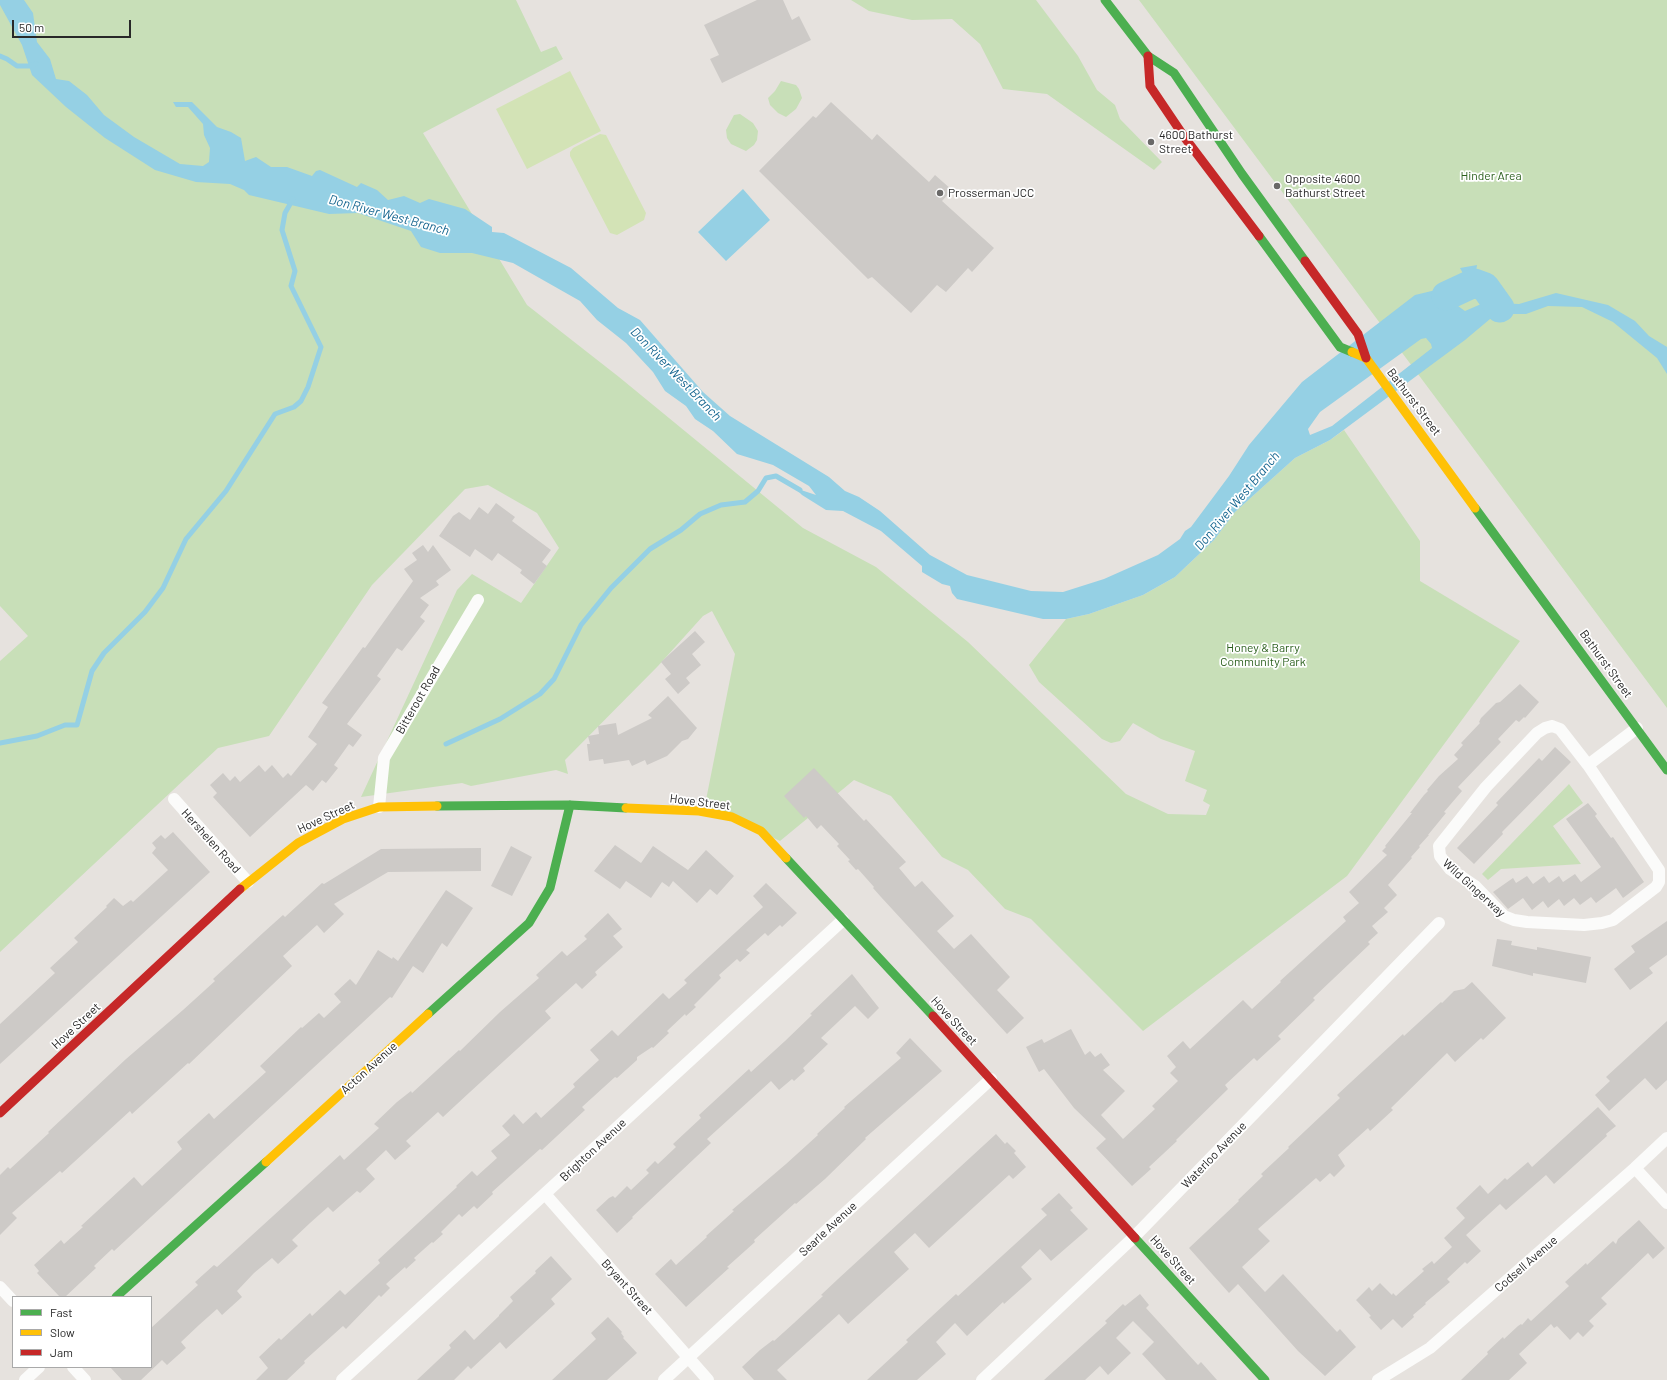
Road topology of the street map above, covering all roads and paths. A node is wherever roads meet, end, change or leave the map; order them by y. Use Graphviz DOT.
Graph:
graph roads {
  1 [pos="1105,0"];
  2 [pos="1148,56"];
  3 [pos="1366,358"];
  4 [pos="478,600"];
  5 [pos="1637,728"];
  6 [pos="1588,765"];
  7 [pos="1667,770"];
  8 [pos="174,799"];
  9 [pos="570,805"];
  10 [pos="380,807"];
  11 [pos="248,882"];
  12 [pos="843,920"];
  13 [pos="1439,923"];
  14 [pos="992,1079"];
  15 [pos="0,1113"];
  16 [pos="1667,1138"];
  17 [pos="1635,1168"];
  18 [pos="544,1194"];
  19 [pos="1667,1203"];
  20 [pos="1135,1236"];
  21 [pos="0,1287"];
  22 [pos="117,1296"];
  23 [pos="12,1300"];
  24 [pos="689,1357"];
  25 [pos="38,1368"];
  26 [pos="74,1368"];
  27 [pos="25,1380"];
  28 [pos="85,1380"];
  29 [pos="342,1380"];
  30 [pos="664,1380"];
  31 [pos="708,1380"];
  32 [pos="982,1380"];
  33 [pos="1265,1380"];
  34 [pos="1378,1380"];
  1 -- 2 [label="street"];
  2 -- 3 [label="street"];
  2 -- 3 [label="street"];
  3 -- 5 [label="street, Bathurst Street"];
  4 -- 10 [label="street, Bitteroot Road"];
  5 -- 6 [label="street"];
  5 -- 7 [label="street, Bathurst Street"];
  6 -- 6 [label="street, Wild Gingerway"];
  8 -- 11 [label="street, Hershelen Road"];
  9 -- 10 [label="street, Hove Street"];
  9 -- 12 [label="street, Hove Street"];
  9 -- 22 [label="street, Acton Avenue"];
  10 -- 11 [label="street, Hove Street"];
  11 -- 15 [label="street, Hove Street"];
  12 -- 14 [label="street, Hove Street"];
  12 -- 18 [label="street, Brighton Avenue"];
  13 -- 20 [label="street, Waterloo Avenue"];
  14 -- 20 [label="street, Hove Street"];
  14 -- 24 [label="street, Searle Avenue"];
  16 -- 17 [label="street, Codsell Avenue"];
  17 -- 19 [label="street"];
  17 -- 34 [label="street, Codsell Avenue"];
  18 -- 24 [label="street, Bryant Street"];
  18 -- 29 [label="street, Brighton Avenue"];
  20 -- 32 [label="street, Waterloo Avenue"];
  20 -- 33 [label="street, Hove Street"];
  21 -- 23 [label="street"];
  24 -- 30 [label="street, Searle Avenue"];
  24 -- 31 [label="street, Bryant Street"];
  25 -- 27 [label="street"];
  26 -- 28 [label="street"];
}
